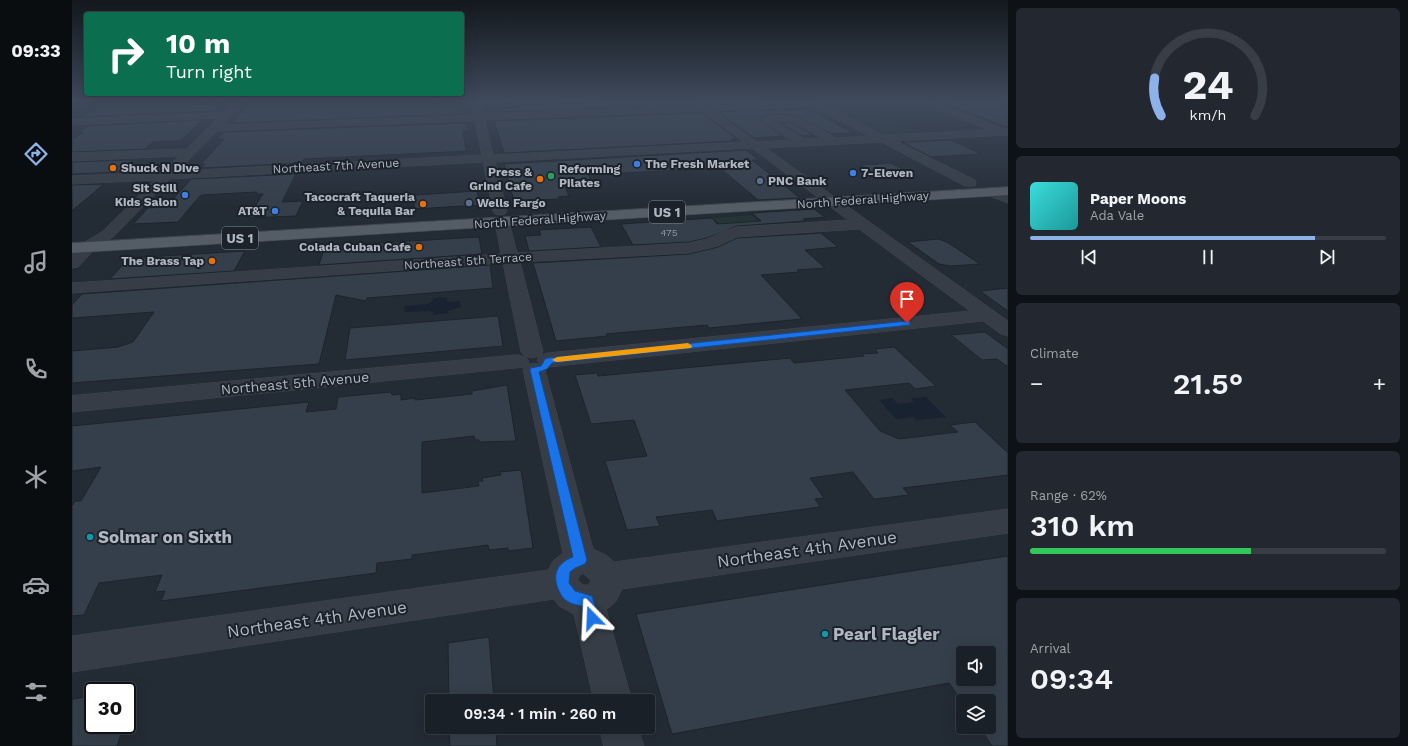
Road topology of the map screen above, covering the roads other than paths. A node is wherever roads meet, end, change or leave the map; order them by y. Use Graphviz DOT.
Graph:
graph roads {
  1 [pos="205,137"];
  2 [pos="484,137"];
  3 [pos="743,137"];
  4 [pos="794,137"];
  5 [pos="827,137"];
  6 [pos="912,137"];
  7 [pos="882,138"];
  8 [pos="834,141"];
  9 [pos="802,142"];
  10 [pos="754,145"];
  11 [pos="189,152"];
  12 [pos="72,157"];
  13 [pos="488,158"];
  14 [pos="167,175"];
  15 [pos="72,180"];
  16 [pos="1008,181"];
  17 [pos="970,183"];
  18 [pos="1008,191"];
  19 [pos="818,192"];
  20 [pos="992,192"];
  21 [pos="1008,199"];
  22 [pos="832,202"];
  23 [pos="501,217"];
  24 [pos="862,224"];
  25 [pos="72,237"];
  26 [pos="99,243"];
  27 [pos="72,248"];
  28 [pos="510,258"];
  29 [pos="72,263"];
  30 [pos="72,277"];
  31 [pos="72,288"];
  32 [pos="987,315"];
  33 [pos="1008,330"];
  34 [pos="533,361"];
  35 [pos="72,404"];
  36 [pos="1008,520"];
  37 [pos="584,580"];
  38 [pos="72,654"];
  39 [pos="611,694"];
  40 [pos="621,734"];
  41 [pos="624,746"];
  1 -- 11 [label="street"];
  2 -- 13 [label="street"];
  3 -- 10 [label="street"];
  4 -- 9 [label="street"];
  5 -- 8 [label="street"];
  6 -- 7 [label="street, Northeast 7th Avenue"];
  7 -- 8 [label="street, Northeast 7th Avenue"];
  7 -- 17 [label="street"];
  8 -- 9 [label="street, Northeast 7th Avenue"];
  9 -- 10 [label="street, Northeast 7th Avenue"];
  10 -- 13 [label="street, Northeast 7th Avenue"];
  10 -- 19 [label="street"];
  11 -- 12 [label="street"];
  11 -- 14 [label="street"];
  13 -- 14 [label="street, Northeast 7th Avenue"];
  13 -- 23 [label="street"];
  14 -- 15 [label="street, Northeast 7th Avenue"];
  14 -- 26 [label="street"];
  16 -- 17 [label="main road, North Federal Highway / US 1"];
  16 -- 20 [label="main road"];
  17 -- 19 [label="main road, North Federal Highway / US 1"];
  18 -- 20 [label="main road, North Federal Highway / US 1"];
  19 -- 22 [label="street"];
  19 -- 23 [label="main road, North Federal Highway / US 1"];
  20 -- 21 [label="street"];
  20 -- 22 [label="main road, North Federal Highway / US 1"];
  22 -- 23 [label="main road, North Federal Highway / US 1"];
  22 -- 24 [label="street"];
  23 -- 26 [label="main road, North Federal Highway / US 1"];
  23 -- 26 [label="main road, North Federal Highway / US 1"];
  23 -- 28 [label="street"];
  24 -- 28 [label="street, Northeast 5th Terrace"];
  24 -- 32 [label="street"];
  25 -- 26 [label="main road, North Federal Highway / US 1"];
  26 -- 27 [label="main road, North Federal Highway / US 1"];
  26 -- 29 [label="street"];
  26 -- 30 [label="street"];
  28 -- 31 [label="street, Northeast 5th Terrace"];
  28 -- 34 [label="street"];
  32 -- 33 [label="street"];
  32 -- 34 [label="street, Northeast 5th Avenue"];
  34 -- 35 [label="street, Northeast 5th Avenue"];
  34 -- 37 [label="street"];
  36 -- 37 [label="street, Northeast 4th Avenue"];
  37 -- 38 [label="street, Northeast 4th Avenue"];
  37 -- 39 [label="street"];
  40 -- 41 [label="street"];
}
